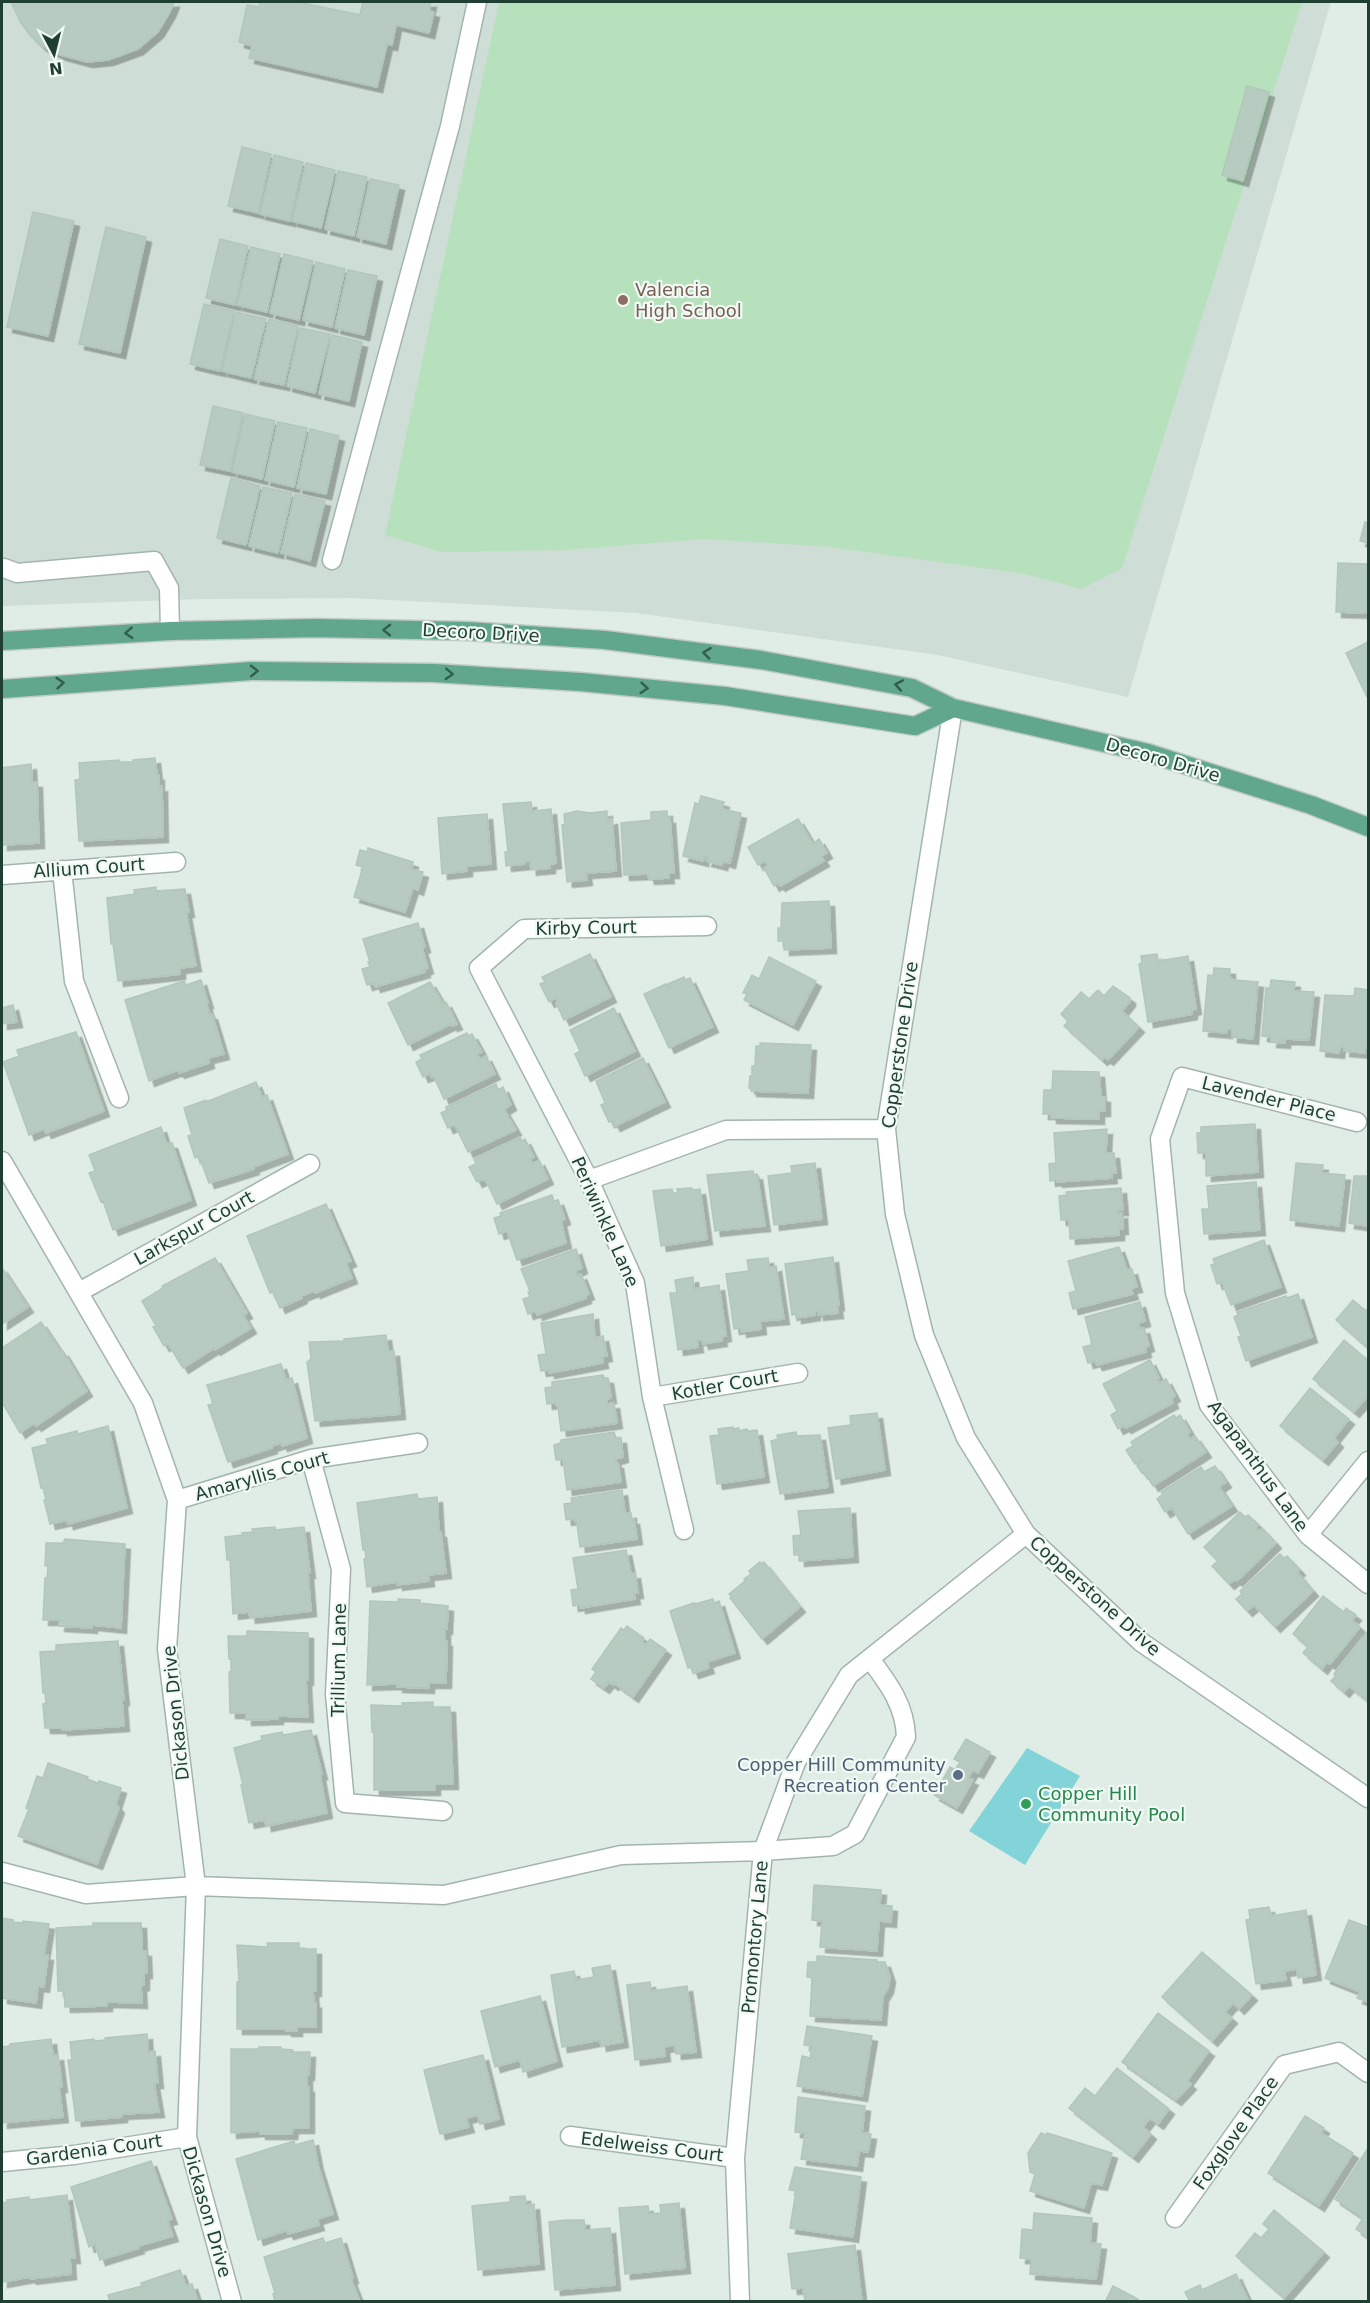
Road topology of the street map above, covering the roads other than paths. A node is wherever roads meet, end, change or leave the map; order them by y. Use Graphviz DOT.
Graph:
graph roads {
  1 [pos="477,2"];
  2 [pos="332,560"];
  3 [pos="4,568"];
  4 [pos="170,631"];
  5 [pos="2,641"];
  6 [pos="2,689"];
  7 [pos="953,708"];
  8 [pos="1368,827"];
  9 [pos="176,862"];
  10 [pos="62,870"];
  11 [pos="2,875"];
  12 [pos="707,926"];
  13 [pos="479,968"];
  14 [pos="1182,1077"];
  15 [pos="119,1098"];
  16 [pos="1357,1122"];
  17 [pos="886,1129"];
  18 [pos="2,1161"];
  19 [pos="310,1164"];
  20 [pos="588,1180"];
  21 [pos="79,1292"];
  22 [pos="798,1373"];
  23 [pos="652,1397"];
  24 [pos="418,1443"];
  25 [pos="311,1459"];
  26 [pos="1368,1461"];
  27 [pos="177,1500"];
  28 [pos="684,1530"];
  29 [pos="1026,1534"];
  30 [pos="1308,1535"];
  31 [pos="1368,1584"];
  32 [pos="870,1659"];
  33 [pos="1368,1798"];
  34 [pos="443,1811"];
  35 [pos="763,1851"];
  36 [pos="2,1872"];
  37 [pos="196,1886"];
  38 [pos="1368,2073"];
  39 [pos="570,2136"];
  40 [pos="187,2137"];
  41 [pos="735,2158"];
  42 [pos="2,2162"];
  43 [pos="1175,2218"];
  44 [pos="232,2301"];
  45 [pos="741,2301"];
  1 -- 2 [label="street"];
  3 -- 4 [label="street"];
  4 -- 5 [label="main road, Decoro Drive, one-way"];
  7 -- 4 [label="main road, Decoro Drive, one-way"];
  6 -- 7 [label="main road, one-way"];
  7 -- 8 [label="main road, Decoro Drive"];
  7 -- 17 [label="street, Copperstone Drive"];
  9 -- 10 [label="street, Allium Court"];
  10 -- 11 [label="street, Allium Court"];
  10 -- 15 [label="street"];
  12 -- 13 [label="street, Kirby Court"];
  13 -- 20 [label="street, Periwinkle Lane"];
  14 -- 16 [label="street, Lavender Place"];
  14 -- 30 [label="street, Agapanthus Lane"];
  17 -- 20 [label="street"];
  17 -- 29 [label="street, Copperstone Drive"];
  18 -- 21 [label="street, Dickason Drive"];
  19 -- 21 [label="street, Larkspur Court"];
  20 -- 23 [label="street, Periwinkle Lane"];
  21 -- 27 [label="street, Dickason Drive"];
  22 -- 23 [label="street, Kotler Court"];
  23 -- 28 [label="street, Periwinkle Lane"];
  24 -- 25 [label="street, Amaryllis Court"];
  25 -- 27 [label="street, Amaryllis Court"];
  25 -- 34 [label="street, Trillium Lane"];
  26 -- 30 [label="street"];
  27 -- 37 [label="street, Dickason Drive"];
  29 -- 32 [label="street, Promontory Lane"];
  29 -- 33 [label="street, Copperstone Drive"];
  30 -- 31 [label="street, Agapanthus Lane"];
  32 -- 35 [label="street, Promontory Lane"];
  32 -- 35 [label="street"];
  35 -- 37 [label="street"];
  35 -- 41 [label="street, Promontory Lane"];
  36 -- 37 [label="street"];
  37 -- 40 [label="street, Dickason Drive"];
  38 -- 43 [label="street, Foxglove Place"];
  39 -- 41 [label="street, Edelweiss Court"];
  40 -- 42 [label="street, Gardenia Court"];
  40 -- 44 [label="street, Dickason Drive"];
  41 -- 45 [label="street, Promontory Lane"];
}
